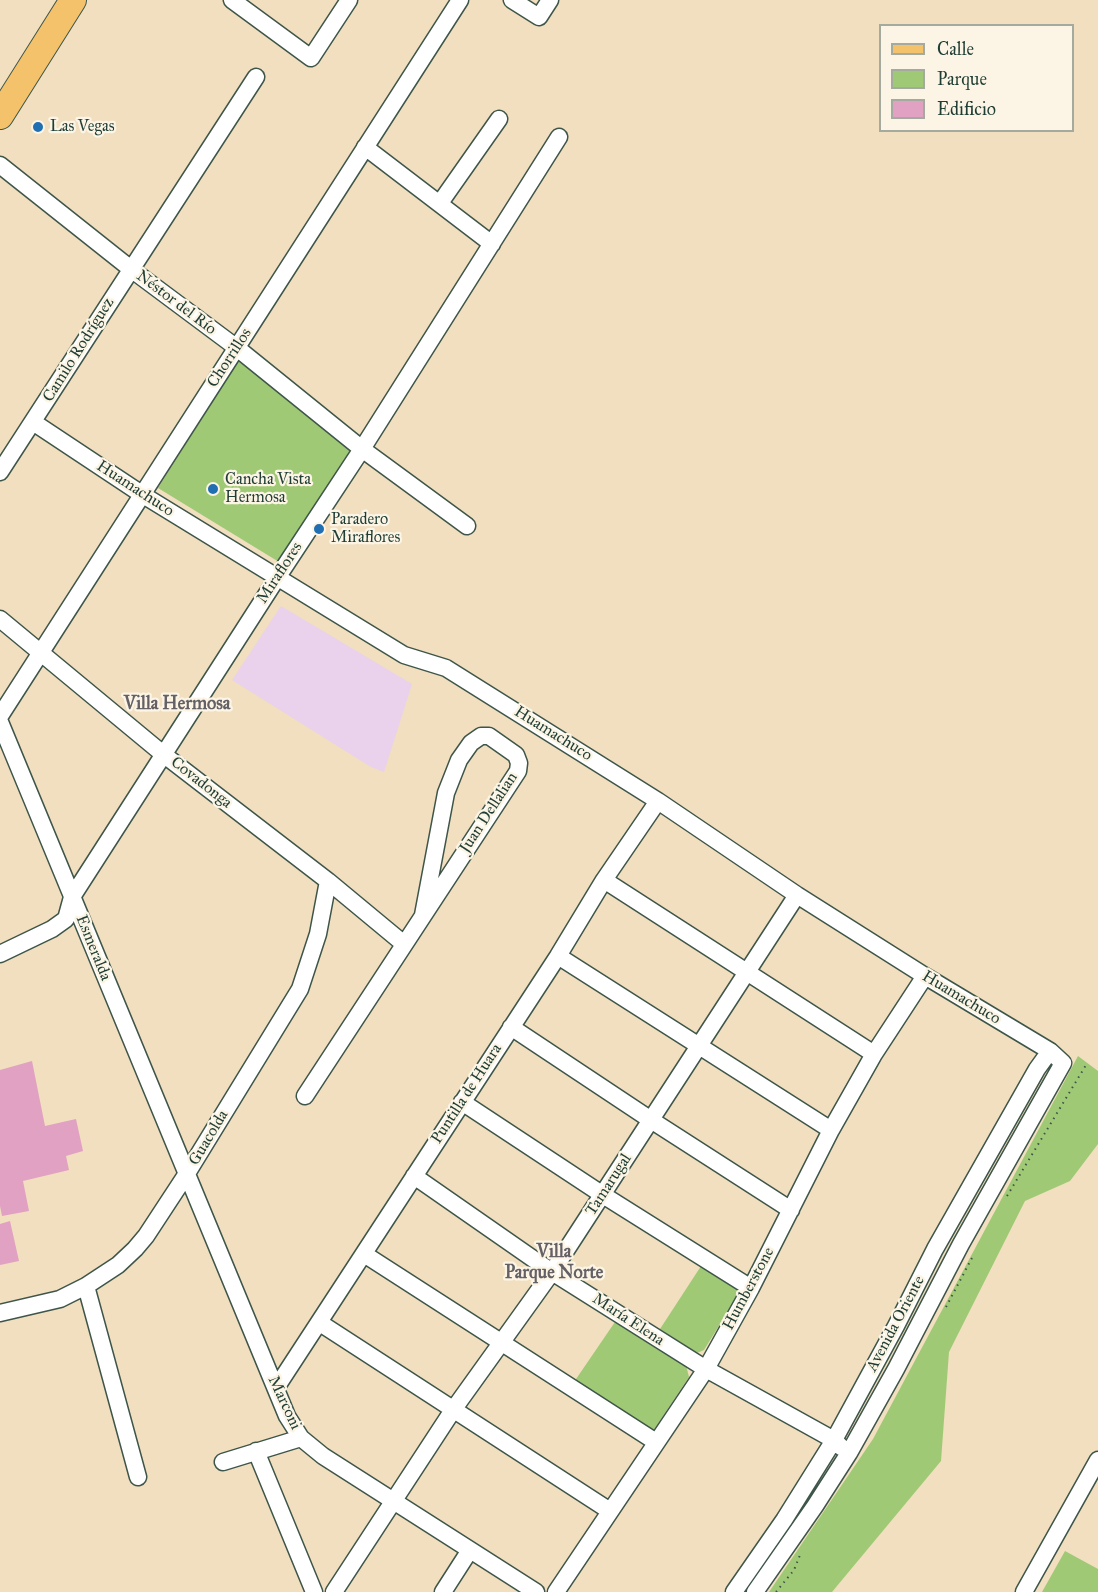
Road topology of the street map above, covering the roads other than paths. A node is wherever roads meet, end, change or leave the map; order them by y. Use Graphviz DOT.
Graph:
graph roads {
  1 [pos="73,0"];
  2 [pos="232,0"];
  3 [pos="349,0"];
  4 [pos="460,0"];
  5 [pos="512,0"];
  6 [pos="550,0"];
  7 [pos="256,77"];
  8 [pos="0,116"];
  9 [pos="499,119"];
  10 [pos="559,137"];
  11 [pos="366,147"];
  12 [pos="0,165"];
  13 [pos="440,203"];
  14 [pos="492,244"];
  15 [pos="130,269"];
  16 [pos="237,348"];
  17 [pos="33,422"];
  18 [pos="362,449"];
  19 [pos="0,472"];
  20 [pos="143,495"];
  21 [pos="467,526"];
  22 [pos="277,578"];
  23 [pos="0,619"];
  24 [pos="42,653"];
  25 [pos="0,716"];
  26 [pos="2,730"];
  27 [pos="163,754"];
  28 [pos="658,801"];
  29 [pos="604,880"];
  30 [pos="328,881"];
  31 [pos="798,894"];
  32 [pos="72,897"];
  33 [pos="423,915"];
  34 [pos="404,944"];
  35 [pos="0,954"];
  36 [pos="558,956"];
  37 [pos="746,973"];
  38 [pos="925,976"];
  39 [pos="511,1027"];
  40 [pos="700,1045"];
  41 [pos="1050,1051"];
  42 [pos="874,1054"];
  43 [pos="1063,1063"];
  44 [pos="305,1096"];
  45 [pos="462,1102"];
  46 [pos="651,1120"];
  47 [pos="831,1130"];
  48 [pos="186,1175"];
  49 [pos="414,1176"];
  50 [pos="603,1195"];
  51 [pos="791,1210"];
  52 [pos="364,1254"];
  53 [pos="552,1272"];
  54 [pos="86,1286"];
  55 [pos="751,1288"];
  56 [pos="0,1313"];
  57 [pos="320,1323"];
  58 [pos="500,1342"];
  59 [pos="706,1370"];
  60 [pos="276,1388"];
  61 [pos="453,1410"];
  62 [pos="301,1438"];
  63 [pos="834,1440"];
  64 [pos="656,1442"];
  65 [pos="256,1451"];
  66 [pos="849,1453"];
  67 [pos="1098,1460"];
  68 [pos="223,1461"];
  69 [pos="138,1477"];
  70 [pos="393,1501"];
  71 [pos="610,1511"];
  72 [pos="470,1550"];
  73 [pos="314,1592"];
  74 [pos="334,1592"];
  75 [pos="443,1592"];
  76 [pos="536,1592"];
  77 [pos="556,1592"];
  78 [pos="734,1592"];
  79 [pos="755,1592"];
  80 [pos="1024,1592"];
  1 -- 8 [label="main road"];
  2 -- 3 [label="street"];
  4 -- 11 [label="street, Chorrillos"];
  5 -- 6 [label="street"];
  7 -- 15 [label="street, Camilo Rodríguez"];
  9 -- 13 [label="street"];
  10 -- 14 [label="street, Miraflores"];
  11 -- 13 [label="street"];
  11 -- 16 [label="street, Chorrillos"];
  12 -- 15 [label="street, Néstor del Río"];
  13 -- 14 [label="street"];
  14 -- 18 [label="street, Miraflores"];
  15 -- 16 [label="street, Néstor del Río"];
  15 -- 17 [label="street, Camilo Rodríguez"];
  16 -- 18 [label="street, Néstor del Río"];
  16 -- 20 [label="street, Chorrillos"];
  17 -- 19 [label="street, Camilo Rodríguez"];
  17 -- 20 [label="street, Huamachuco"];
  18 -- 21 [label="street, Néstor del Río"];
  18 -- 22 [label="street, Miraflores"];
  20 -- 22 [label="street, Huamachuco"];
  20 -- 24 [label="street, Chorrillos"];
  22 -- 27 [label="street, Miraflores"];
  22 -- 28 [label="street, Huamachuco"];
  23 -- 24 [label="street, Covadonga"];
  24 -- 25 [label="street, Chorrillos"];
  24 -- 27 [label="street, Covadonga"];
  26 -- 32 [label="street, Esmeralda"];
  27 -- 30 [label="street, Covadonga"];
  27 -- 32 [label="street, Miraflores"];
  28 -- 29 [label="street, Puntilla de Huara"];
  28 -- 31 [label="street, Huamachuco"];
  29 -- 36 [label="street, Puntilla de Huara"];
  29 -- 37 [label="street"];
  30 -- 34 [label="street, Covadonga"];
  30 -- 48 [label="street, Guacolda"];
  31 -- 37 [label="street, Tamarugal"];
  31 -- 38 [label="street, Huamachuco"];
  32 -- 35 [label="street, Miraflores"];
  32 -- 48 [label="street, Esmeralda"];
  33 -- 33 [label="street, Juan Dellalian"];
  33 -- 34 [label="street, Juan Dellalian"];
  34 -- 44 [label="street, Juan Dellalian"];
  36 -- 39 [label="street, Puntilla de Huara"];
  36 -- 40 [label="street"];
  37 -- 40 [label="street, Tamarugal"];
  37 -- 42 [label="street"];
  38 -- 41 [label="street, Huamachuco"];
  38 -- 42 [label="street, Humberstone"];
  39 -- 45 [label="street, Puntilla de Huara"];
  39 -- 46 [label="street"];
  40 -- 46 [label="street, Tamarugal"];
  40 -- 47 [label="street"];
  41 -- 43 [label="street, Huamachuco"];
  41 -- 63 [label="street, Avenida Oriente"];
  42 -- 47 [label="street, Humberstone"];
  43 -- 66 [label="street, Avenida Oriente"];
  45 -- 49 [label="street, Puntilla de Huara"];
  45 -- 50 [label="street"];
  46 -- 50 [label="street, Tamarugal"];
  46 -- 51 [label="street"];
  47 -- 51 [label="street, Humberstone"];
  48 -- 54 [label="street, Guacolda"];
  48 -- 60 [label="street, Marconi"];
  49 -- 52 [label="street, Puntilla de Huara"];
  49 -- 53 [label="street, María Elena"];
  50 -- 53 [label="street, Tamarugal"];
  50 -- 55 [label="street"];
  51 -- 55 [label="street, Humberstone"];
  52 -- 57 [label="street, Puntilla de Huara"];
  52 -- 58 [label="street"];
  53 -- 58 [label="street, Tamarugal"];
  53 -- 59 [label="street, María Elena"];
  54 -- 56 [label="street, Guacolda"];
  54 -- 69 [label="street"];
  55 -- 59 [label="street, Humberstone"];
  57 -- 60 [label="street, Puntilla de Huara"];
  57 -- 61 [label="street"];
  58 -- 61 [label="street, Tamarugal"];
  58 -- 64 [label="street"];
  59 -- 63 [label="street, María Elena"];
  59 -- 64 [label="street, Humberstone"];
  60 -- 62 [label="street, Marconi"];
  61 -- 70 [label="street, Tamarugal"];
  61 -- 71 [label="street"];
  62 -- 65 [label="street"];
  62 -- 70 [label="street, Marconi"];
  63 -- 66 [label="street, María Elena"];
  63 -- 78 [label="street, Avenida Oriente"];
  64 -- 71 [label="street, Humberstone"];
  65 -- 68 [label="street"];
  65 -- 73 [label="street"];
  66 -- 79 [label="street, Avenida Oriente"];
  67 -- 80 [label="street"];
  70 -- 72 [label="street, Marconi"];
  70 -- 74 [label="street, Tamarugal"];
  71 -- 77 [label="street, Humberstone"];
  72 -- 75 [label="street"];
  72 -- 76 [label="street, Marconi"];
}
